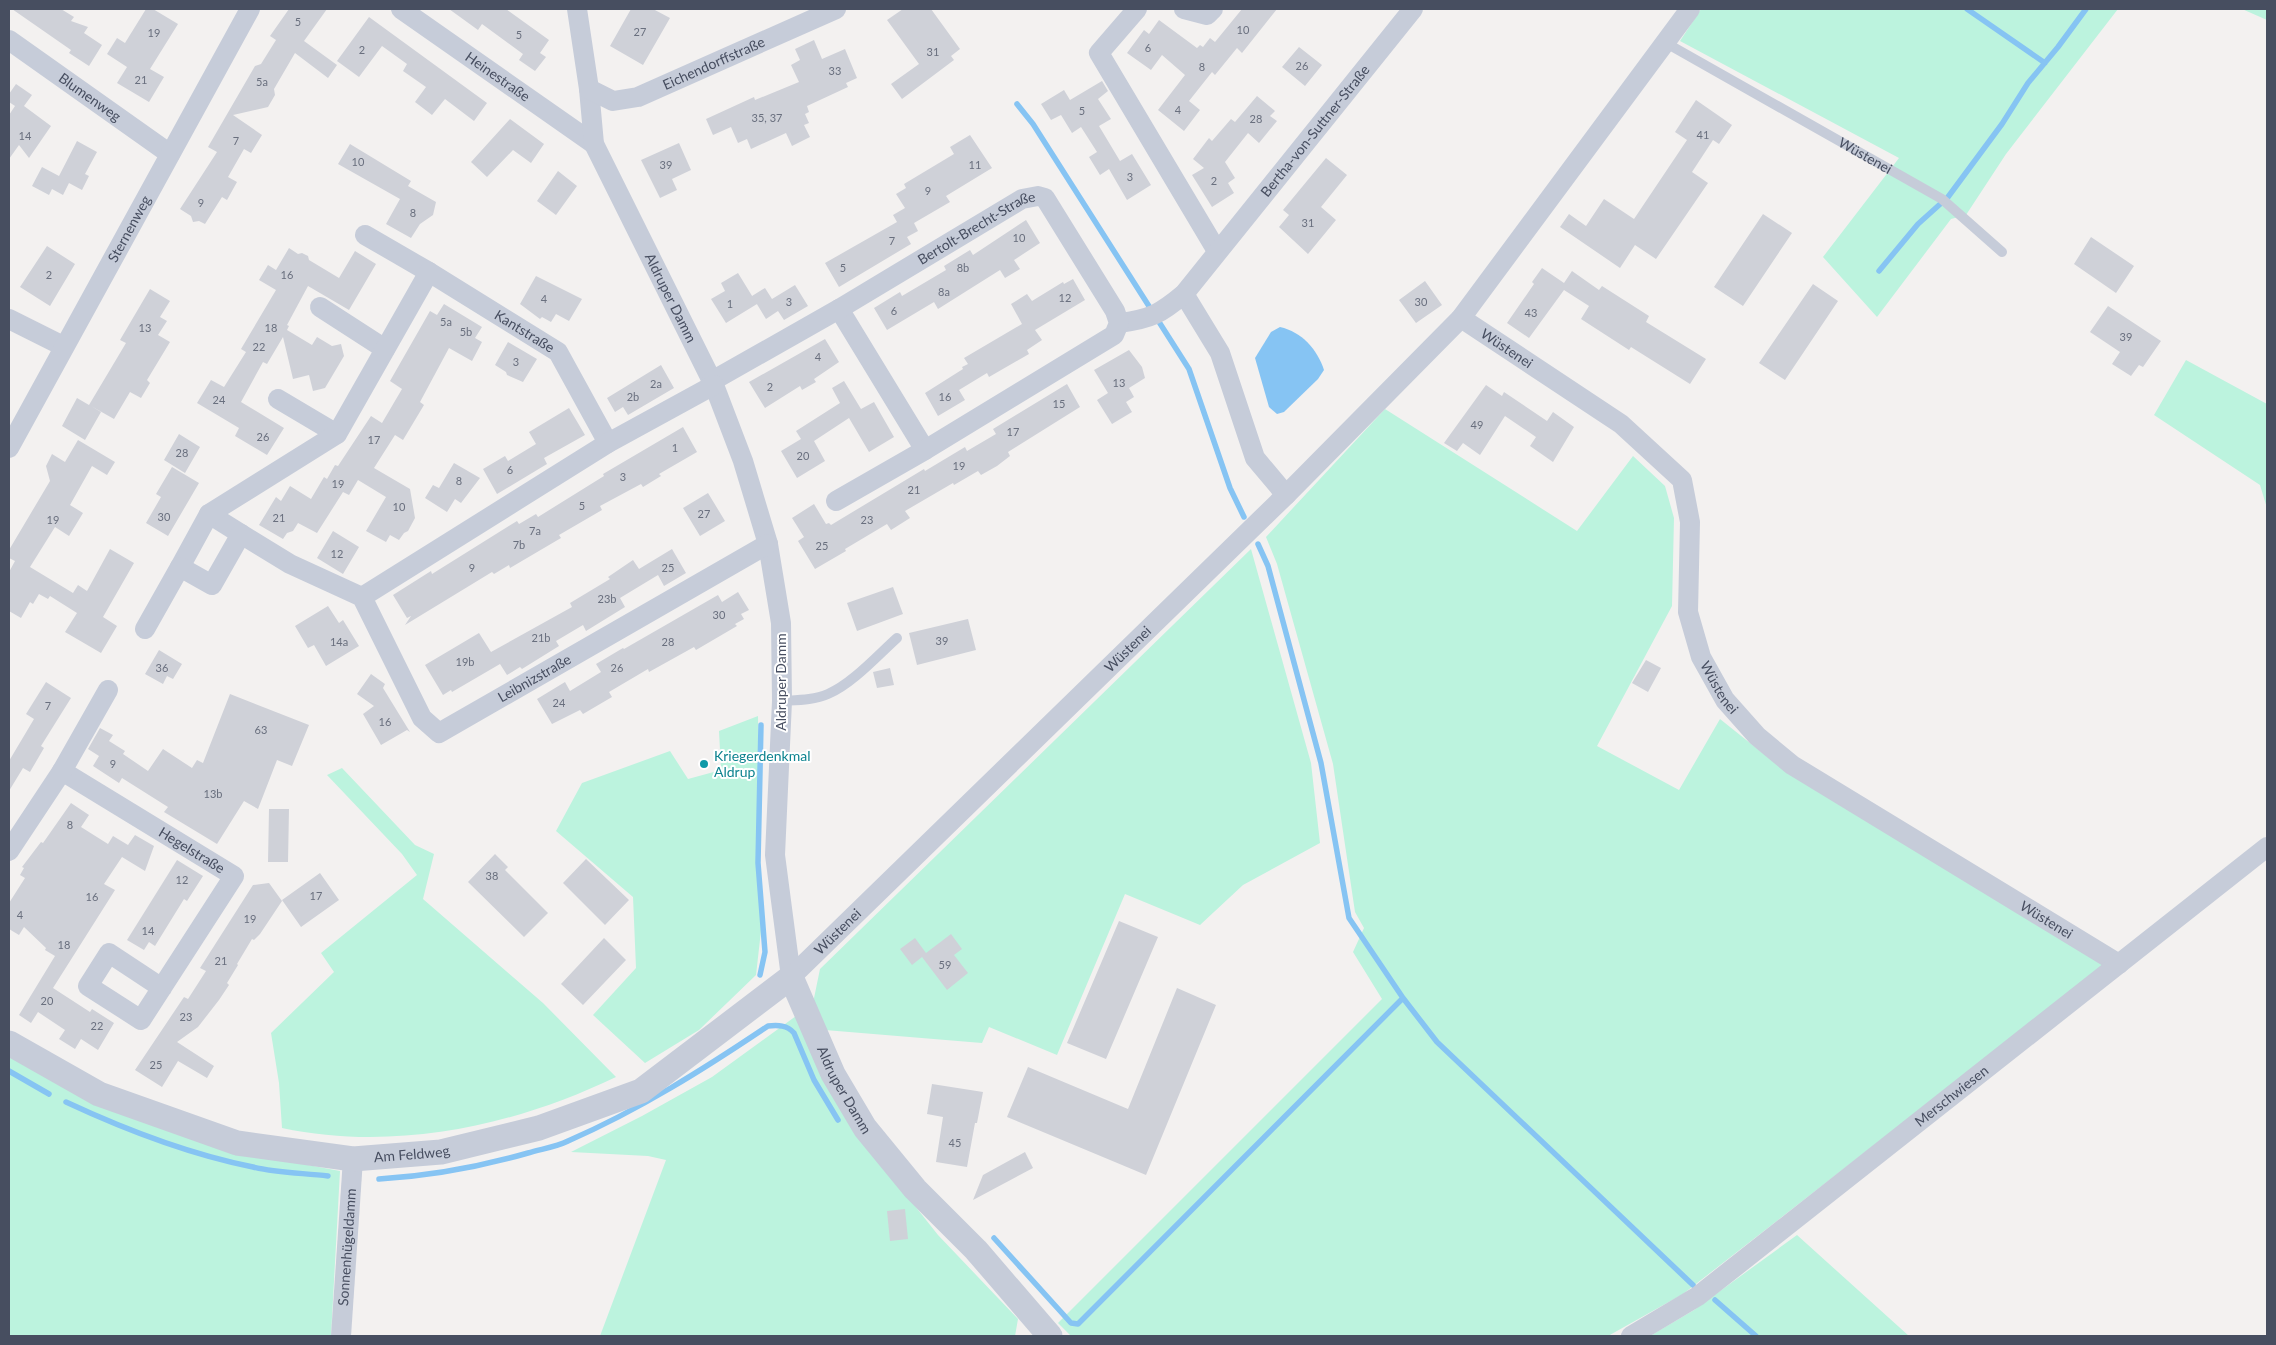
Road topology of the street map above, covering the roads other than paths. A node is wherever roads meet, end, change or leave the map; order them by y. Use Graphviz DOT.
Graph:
graph roads {
  1 [pos="250,9"];
  2 [pos="401,9"];
  3 [pos="577,9"];
  4 [pos="836,9"];
  5 [pos="1137,9"];
  6 [pos="1184,9"];
  7 [pos="1213,9"];
  8 [pos="1413,9"];
  9 [pos="1690,9"];
  10 [pos="9,40"];
  11 [pos="1666,43"];
  12 [pos="589,89"];
  13 [pos="594,144"];
  14 [pos="170,154"];
  15 [pos="365,235"];
  16 [pos="1217,251"];
  17 [pos="2002,252"];
  18 [pos="429,272"];
  19 [pos="1184,294"];
  20 [pos="320,307"];
  21 [pos="838,309"];
  22 [pos="1461,318"];
  23 [pos="9,319"];
  24 [pos="1119,323"];
  25 [pos="63,346"];
  26 [pos="385,349"];
  27 [pos="713,383"];
  28 [pos="278,399"];
  29 [pos="337,434"];
  30 [pos="608,443"];
  31 [pos="9,448"];
  32 [pos="925,450"];
  33 [pos="1286,495"];
  34 [pos="836,501"];
  35 [pos="210,514"];
  36 [pos="241,534"];
  37 [pos="768,544"];
  38 [pos="180,567"];
  39 [pos="362,597"];
  40 [pos="145,629"];
  41 [pos="897,638"];
  42 [pos="108,690"];
  43 [pos="782,701"];
  44 [pos="62,771"];
  45 [pos="2267,847"];
  46 [pos="9,852"];
  47 [pos="2119,964"];
  48 [pos="791,977"];
  49 [pos="162,988"];
  50 [pos="9,1043"];
  51 [pos="353,1159"];
  52 [pos="341,1336"];
  53 [pos="1049,1336"];
  54 [pos="1631,1336"];
  1 -- 14 [label="street, Sternenweg"];
  2 -- 13 [label="street, Heinestraße"];
  3 -- 12 [label="street, Aldruper Damm"];
  4 -- 12 [label="street, Eichendorffstraße"];
  5 -- 16 [label="street"];
  6 -- 7 [label="street"];
  8 -- 16 [label="street, Bertha-von-Suttner-Straße"];
  9 -- 11 [label="street, Wüstenei"];
  10 -- 14 [label="street, Blumenweg"];
  11 -- 17 [label="lane, Wüstenei"];
  11 -- 22 [label="street, Wüstenei"];
  12 -- 13 [label="street, Aldruper Damm"];
  13 -- 27 [label="street, Aldruper Damm"];
  14 -- 25 [label="street, Sternenweg"];
  15 -- 18 [label="street, Kantstraße"];
  16 -- 19 [label="street, Bertha-von-Suttner-Straße"];
  18 -- 26 [label="street"];
  18 -- 30 [label="street, Kantstraße"];
  19 -- 24 [label="street, Bertha-von-Suttner-Straße"];
  19 -- 33 [label="street"];
  20 -- 26 [label="street"];
  21 -- 24 [label="street, Bertolt-Brecht-Straße"];
  21 -- 27 [label="street, Bertolt-Brecht-Straße"];
  21 -- 32 [label="street"];
  22 -- 33 [label="street, Wüstenei"];
  22 -- 47 [label="street, Wüstenei"];
  23 -- 25 [label="street"];
  24 -- 32 [label="street"];
  25 -- 31 [label="street, Sternenweg"];
  26 -- 29 [label="street"];
  27 -- 30 [label="street"];
  27 -- 37 [label="street, Aldruper Damm"];
  28 -- 29 [label="street"];
  29 -- 35 [label="street"];
  30 -- 39 [label="street"];
  32 -- 34 [label="street"];
  33 -- 48 [label="street, Wüstenei"];
  35 -- 36 [label="street"];
  35 -- 38 [label="street"];
  36 -- 38 [label="street"];
  36 -- 39 [label="street"];
  37 -- 39 [label="street, Leibnizstraße"];
  37 -- 43 [label="street, Aldruper Damm"];
  38 -- 40 [label="street"];
  41 -- 43 [label="lane"];
  42 -- 44 [label="street"];
  43 -- 48 [label="street, Aldruper Damm"];
  44 -- 46 [label="street"];
  44 -- 49 [label="street, Hegelstraße"];
  45 -- 47 [label="street, Merschwiesen"];
  47 -- 54 [label="street, Merschwiesen"];
  48 -- 51 [label="street, Am Feldweg"];
  48 -- 53 [label="street, Aldruper Damm"];
  50 -- 51 [label="street, Am Feldweg"];
  51 -- 52 [label="street, Sonnenhügeldamm"];
}
